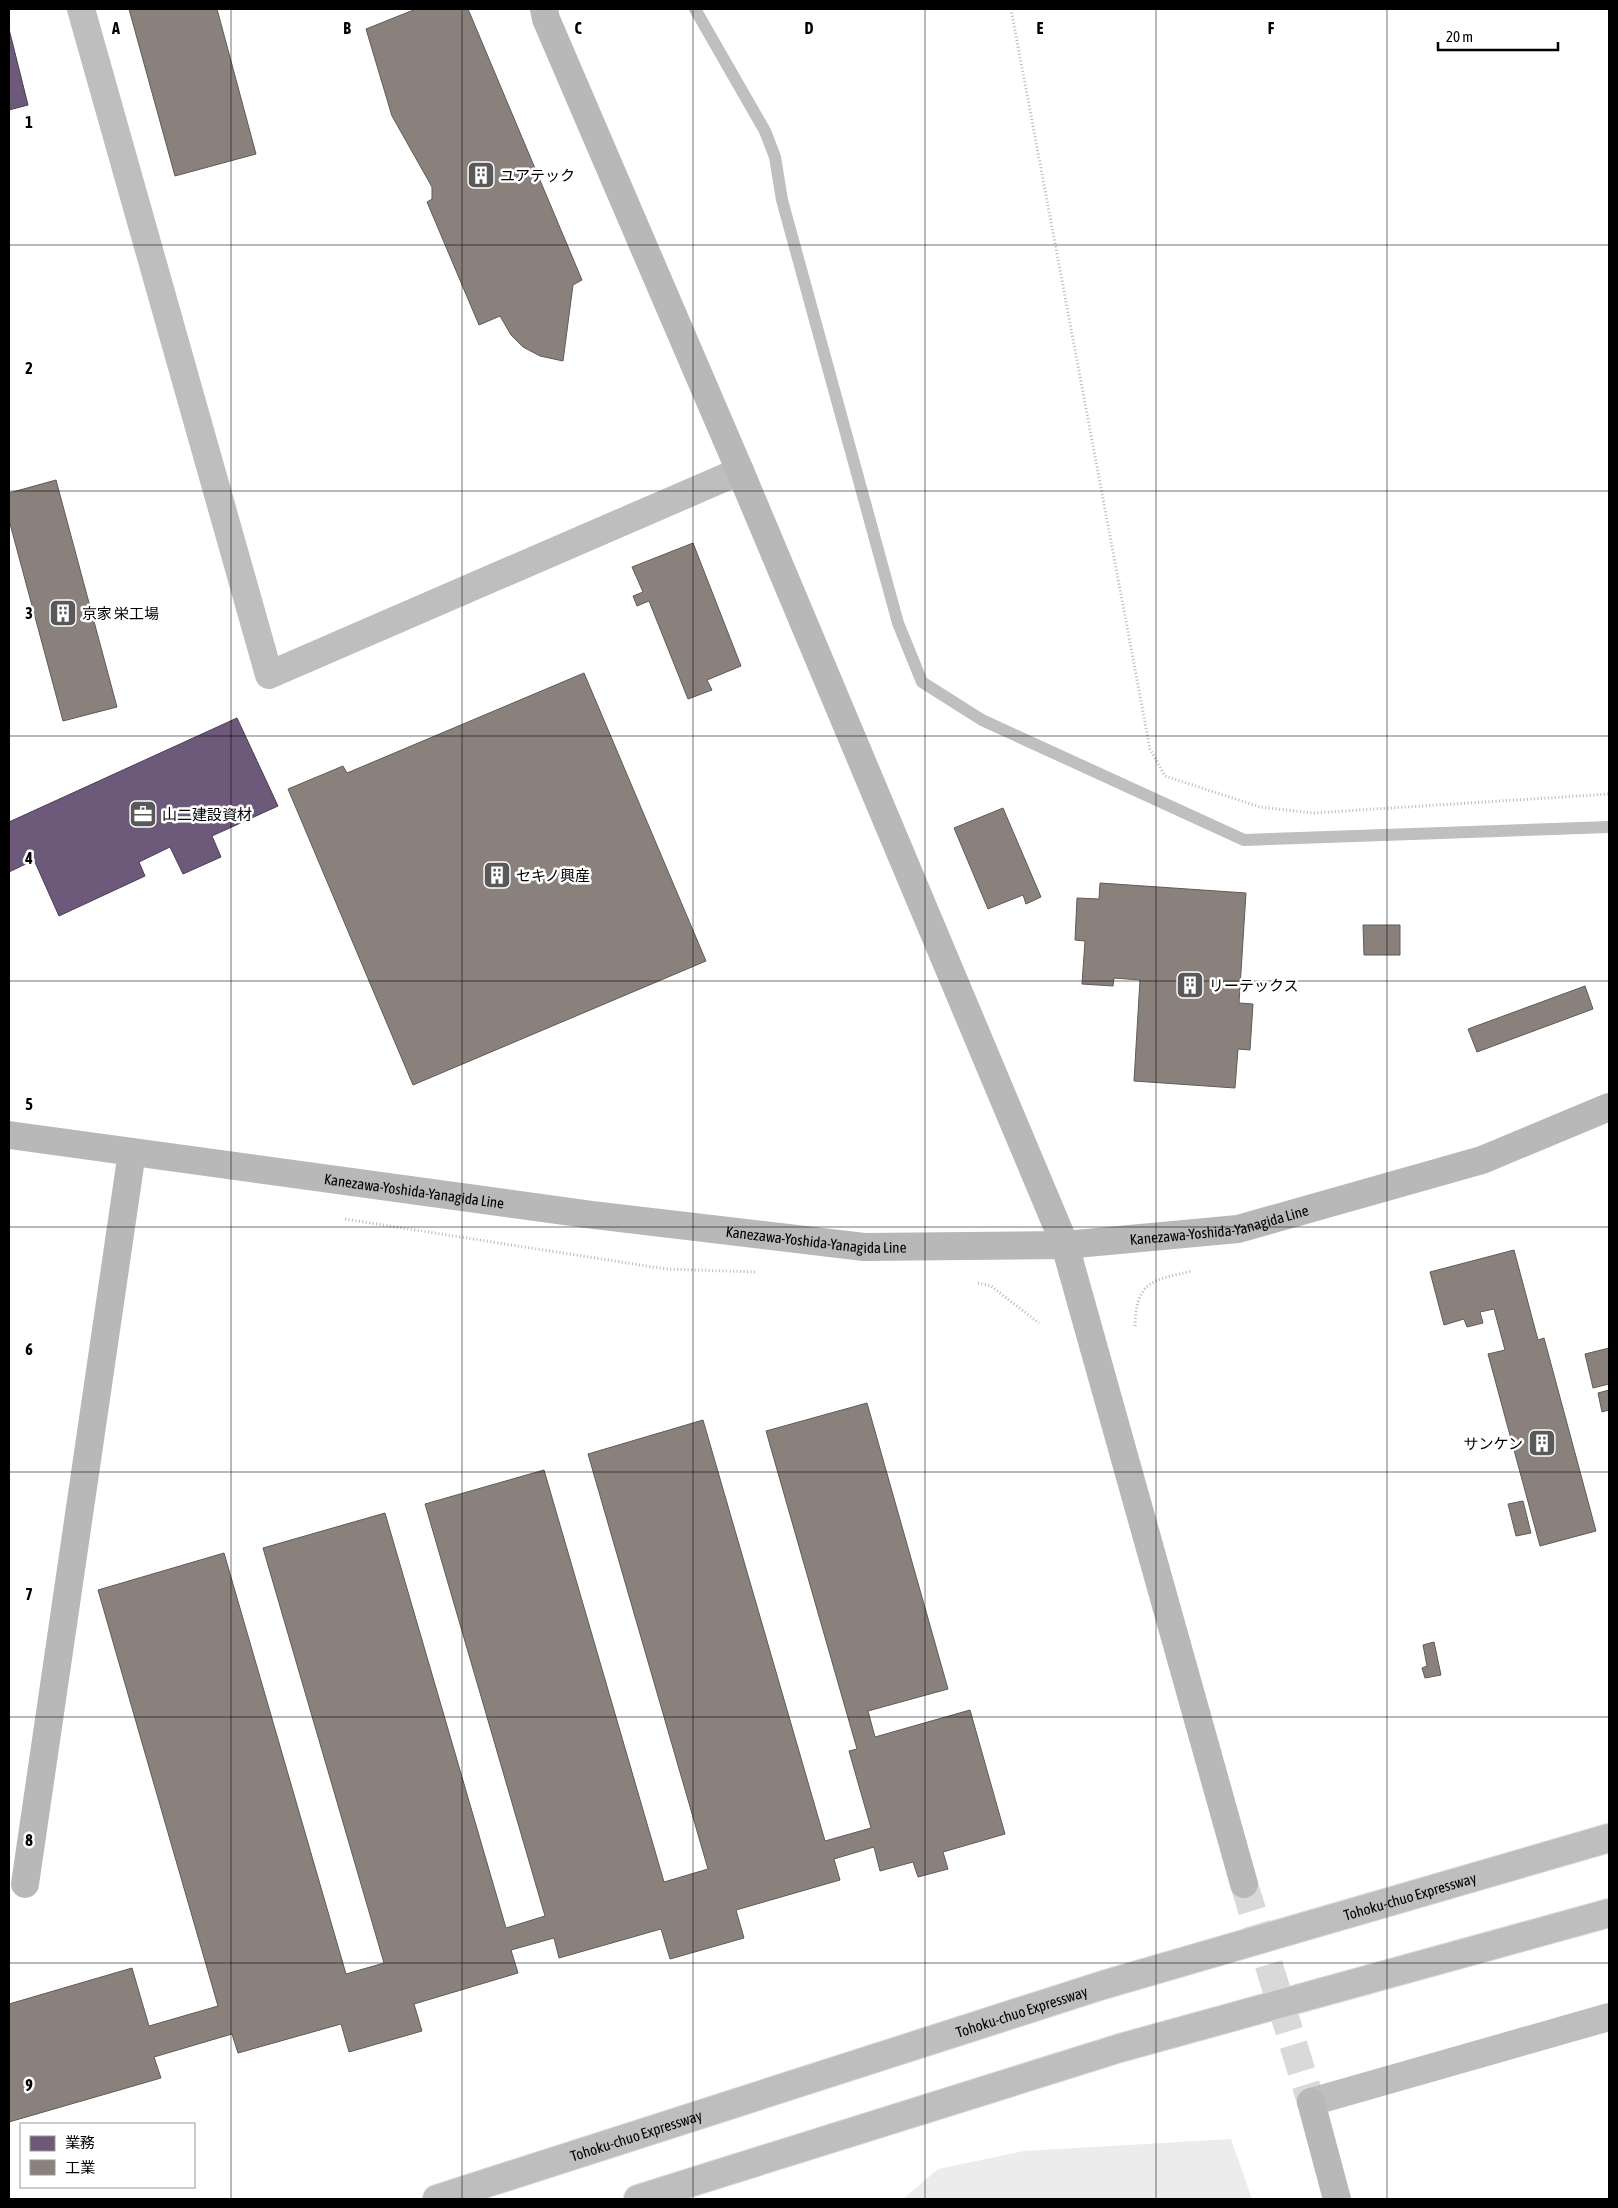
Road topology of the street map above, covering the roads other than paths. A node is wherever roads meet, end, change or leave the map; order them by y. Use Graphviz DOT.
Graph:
graph roads {
  1 [pos="81,9"];
  2 [pos="544,9"];
  3 [pos="740,471"];
  4 [pos="1609,1108"];
  5 [pos="9,1135"];
  6 [pos="132,1152"];
  7 [pos="1065,1245"];
  8 [pos="1609,1838"];
  9 [pos="26,1884"];
  10 [pos="1244,1884"];
  11 [pos="1609,1913"];
  12 [pos="1609,2016"];
  13 [pos="1311,2102"];
  14 [pos="437,2199"];
  15 [pos="638,2199"];
  16 [pos="1337,2199"];
  1 -- 3 [label="main road"];
  2 -- 3 [label="street"];
  3 -- 7 [label="street"];
  4 -- 7 [label="street, Kanezawa-Yoshida-Yanagida Line"];
  5 -- 6 [label="street, Kanezawa-Yoshida-Yanagida Line"];
  6 -- 7 [label="street, Kanezawa-Yoshida-Yanagida Line"];
  6 -- 9 [label="street"];
  7 -- 10 [label="street"];
  8 -- 14 [label="main road, Tohoku-chuo Expressway"];
  11 -- 15 [label="main road"];
  12 -- 13 [label="main road"];
  13 -- 16 [label="street"];
}
